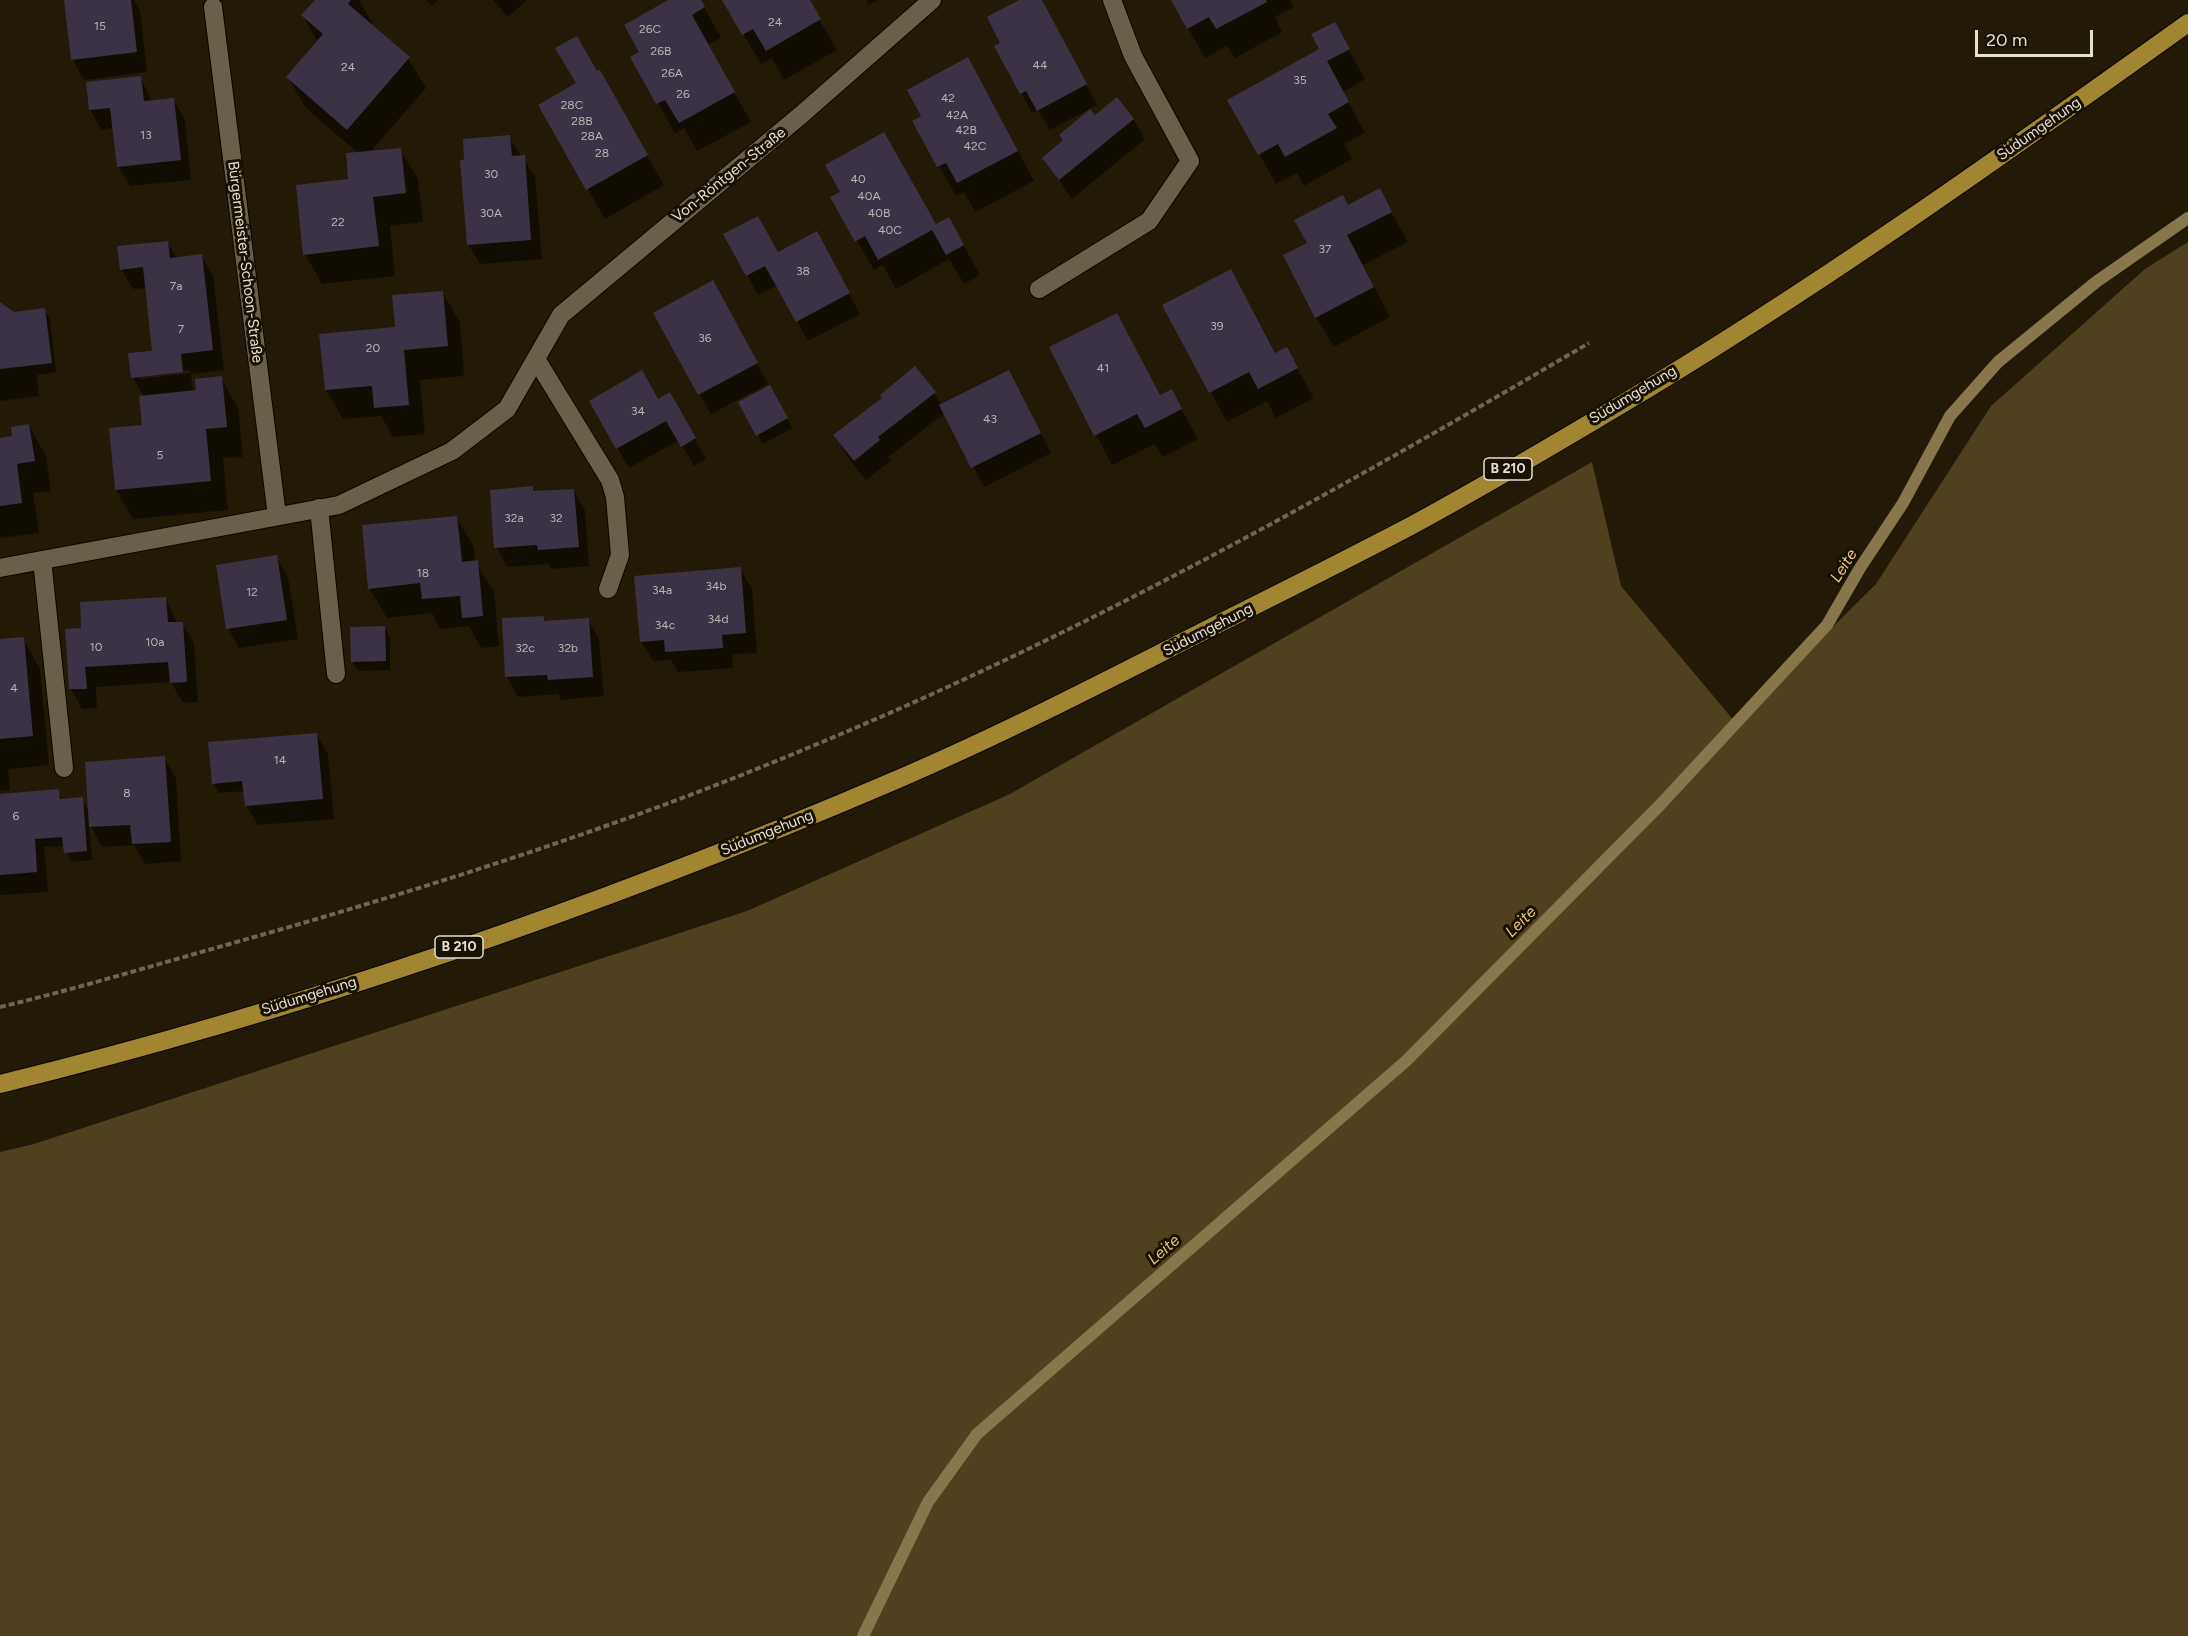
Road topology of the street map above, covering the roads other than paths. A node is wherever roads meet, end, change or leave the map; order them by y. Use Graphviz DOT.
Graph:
graph roads {
  1 [pos="932,0"];
  2 [pos="1112,0"];
  3 [pos="213,7"];
  4 [pos="2188,22"];
  5 [pos="1039,289"];
  6 [pos="536,359"];
  7 [pos="320,508"];
  8 [pos="277,516"];
  9 [pos="42,560"];
  10 [pos="0,568"];
  11 [pos="608,589"];
  12 [pos="336,674"];
  13 [pos="64,768"];
  14 [pos="0,1084"];
  1 -- 6 [label="street, Von-Röntgen-Straße"];
  2 -- 5 [label="street"];
  3 -- 8 [label="street, Bürgermeister-Schoon-Straße"];
  4 -- 14 [label="main road, Südumgehung / B 210"];
  6 -- 7 [label="street, Von-Röntgen-Straße"];
  6 -- 11 [label="street"];
  7 -- 8 [label="street"];
  7 -- 12 [label="street"];
  8 -- 9 [label="street"];
  9 -- 10 [label="street"];
  9 -- 13 [label="street"];
}
